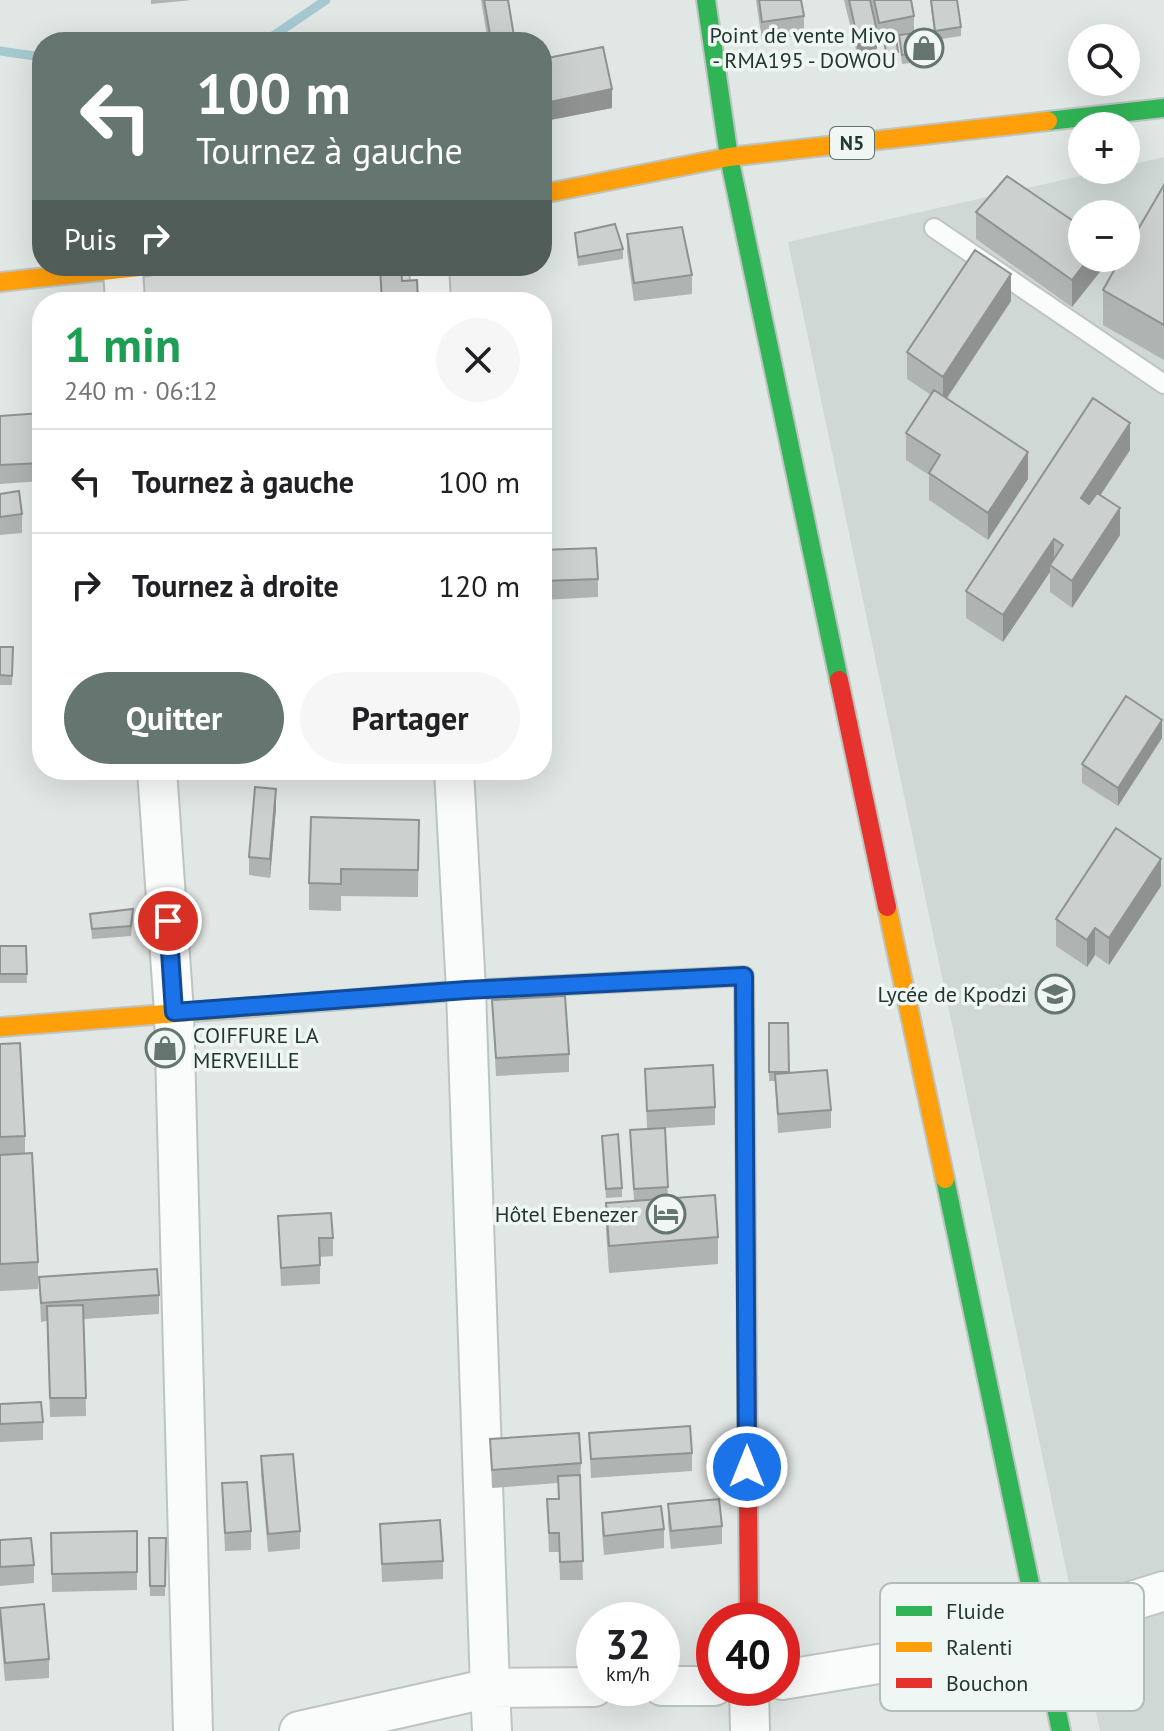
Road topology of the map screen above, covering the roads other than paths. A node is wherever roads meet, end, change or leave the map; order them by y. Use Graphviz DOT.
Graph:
graph roads {
  1 [pos="706,0"];
  2 [pos="1164,108"];
  3 [pos="729,157"];
  4 [pos="552,192"];
  5 [pos="934,228"];
  6 [pos="132,279"];
  7 [pos="0,282"];
  8 [pos="1164,384"];
  9 [pos="158,780"];
  10 [pos="455,780"];
  11 [pos="466,990"];
  12 [pos="174,1012"];
  13 [pos="0,1027"];
  14 [pos="1029,1583"];
  15 [pos="1164,1591"];
  16 [pos="1144,1597"];
  17 [pos="749,1602"];
  18 [pos="880,1664"];
  19 [pos="800,1677"];
  20 [pos="576,1687"];
  21 [pos="490,1688"];
  22 [pos="749,1706"];
  23 [pos="1057,1711"];
  24 [pos="193,1731"];
  25 [pos="299,1731"];
  26 [pos="492,1731"];
  27 [pos="750,1731"];
  28 [pos="1061,1731"];
  1 -- 3 [label="street"];
  2 -- 3 [label="street, N5 / N5"];
  3 -- 4 [label="street, N5 / N5"];
  3 -- 14 [label="street"];
  5 -- 8 [label="lane"];
  6 -- 7 [label="street"];
  9 -- 12 [label="street"];
  10 -- 11 [label="street"];
  11 -- 12 [label="street"];
  11 -- 17 [label="street"];
  11 -- 21 [label="street"];
  12 -- 13 [label="street"];
  12 -- 24 [label="street"];
  15 -- 16 [label="street"];
  18 -- 19 [label="street"];
  20 -- 21 [label="street"];
  21 -- 25 [label="street"];
  21 -- 26 [label="street"];
  22 -- 27 [label="street"];
  23 -- 28 [label="street"];
}
